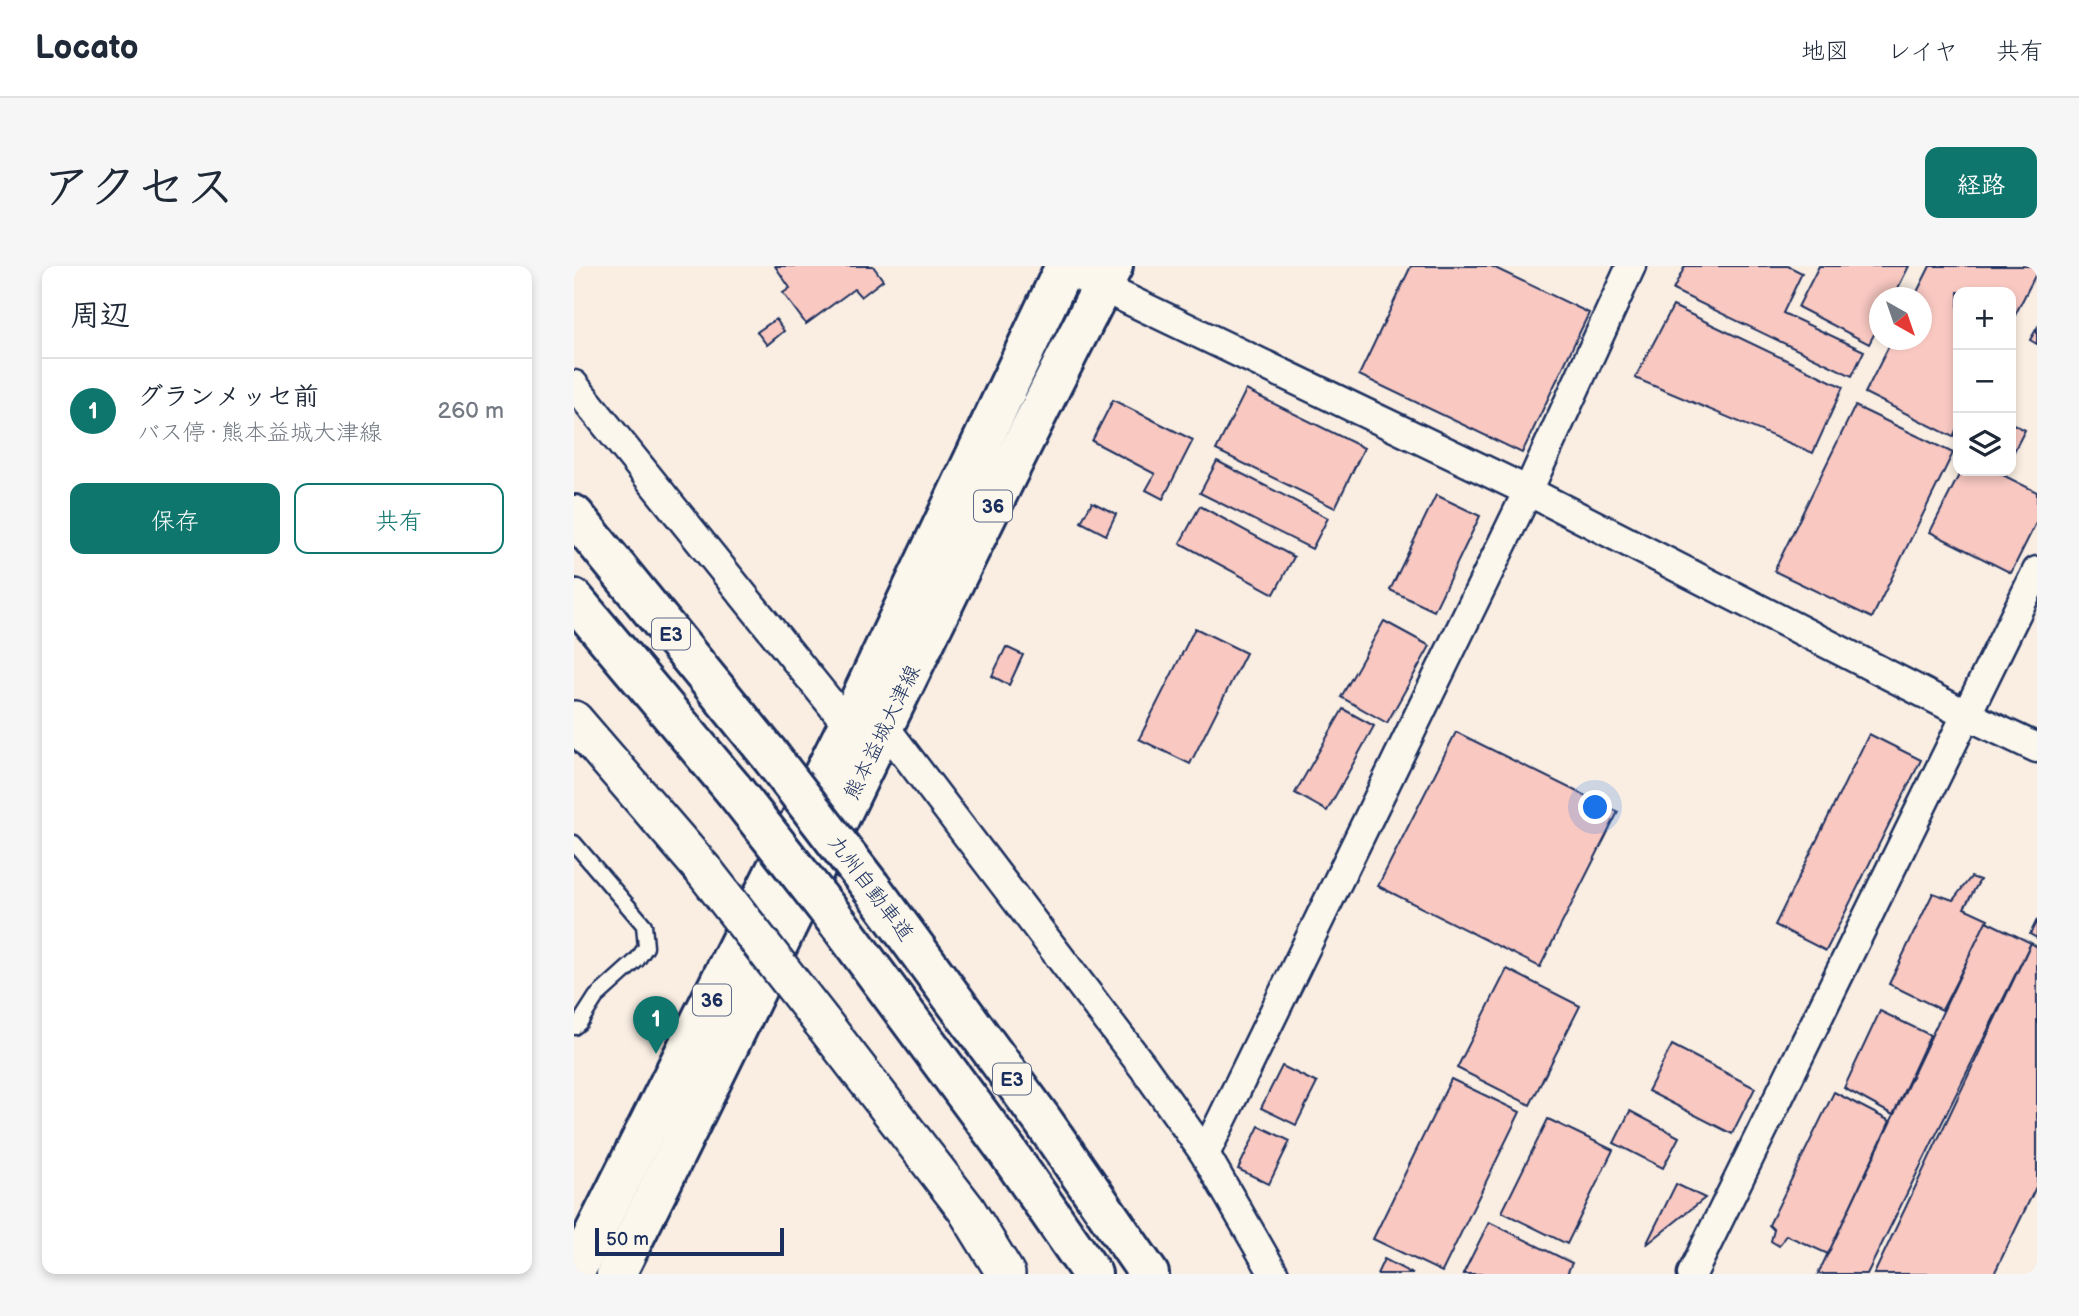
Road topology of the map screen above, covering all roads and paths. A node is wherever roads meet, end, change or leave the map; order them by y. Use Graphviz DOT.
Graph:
graph roads {
  1 [pos="1631,266"];
  2 [pos="1062,267"];
  3 [pos="1108,276"];
  4 [pos="574,385"];
  5 [pos="1528,491"];
  6 [pos="574,515"];
  7 [pos="2037,571"];
  8 [pos="574,598"];
  9 [pos="574,626"];
  10 [pos="1965,714"];
  11 [pos="574,720"];
  12 [pos="866,725"];
  13 [pos="2037,748"];
  14 [pos="734,790"];
  15 [pos="574,843"];
  16 [pos="574,1027"];
  17 [pos="1205,1154"];
  18 [pos="1700,1271"];
  19 [pos="574,1274"];
  20 [pos="616,1274"];
  21 [pos="1006,1274"];
  22 [pos="1091,1274"];
  23 [pos="1149,1274"];
  24 [pos="1274,1274"];
  1 -- 5 [label="street"];
  2 -- 3 [label="street"];
  2 -- 12 [label="main road, 熊本益城大津線 / 36"];
  3 -- 5 [label="street"];
  3 -- 12 [label="main road, 熊本益城大津線 / 36"];
  4 -- 12 [label="street"];
  5 -- 10 [label="street"];
  5 -- 17 [label="street"];
  6 -- 23 [label="main road, 九州自動車道 / E3, bridge"];
  7 -- 10 [label="street"];
  8 -- 14 [label="main road, E3"];
  9 -- 14 [label="main road"];
  10 -- 13 [label="street"];
  10 -- 18 [label="street"];
  11 -- 21 [label="street, bridge"];
  12 -- 17 [label="street"];
  12 -- 19 [label="main road, 熊本益城大津線 / 36"];
  12 -- 20 [label="main road, 熊本益城大津線 / 36"];
  14 -- 22 [label="main road, E3, bridge"];
  15 -- 16 [label="lane"];
  17 -- 24 [label="street"];
}
